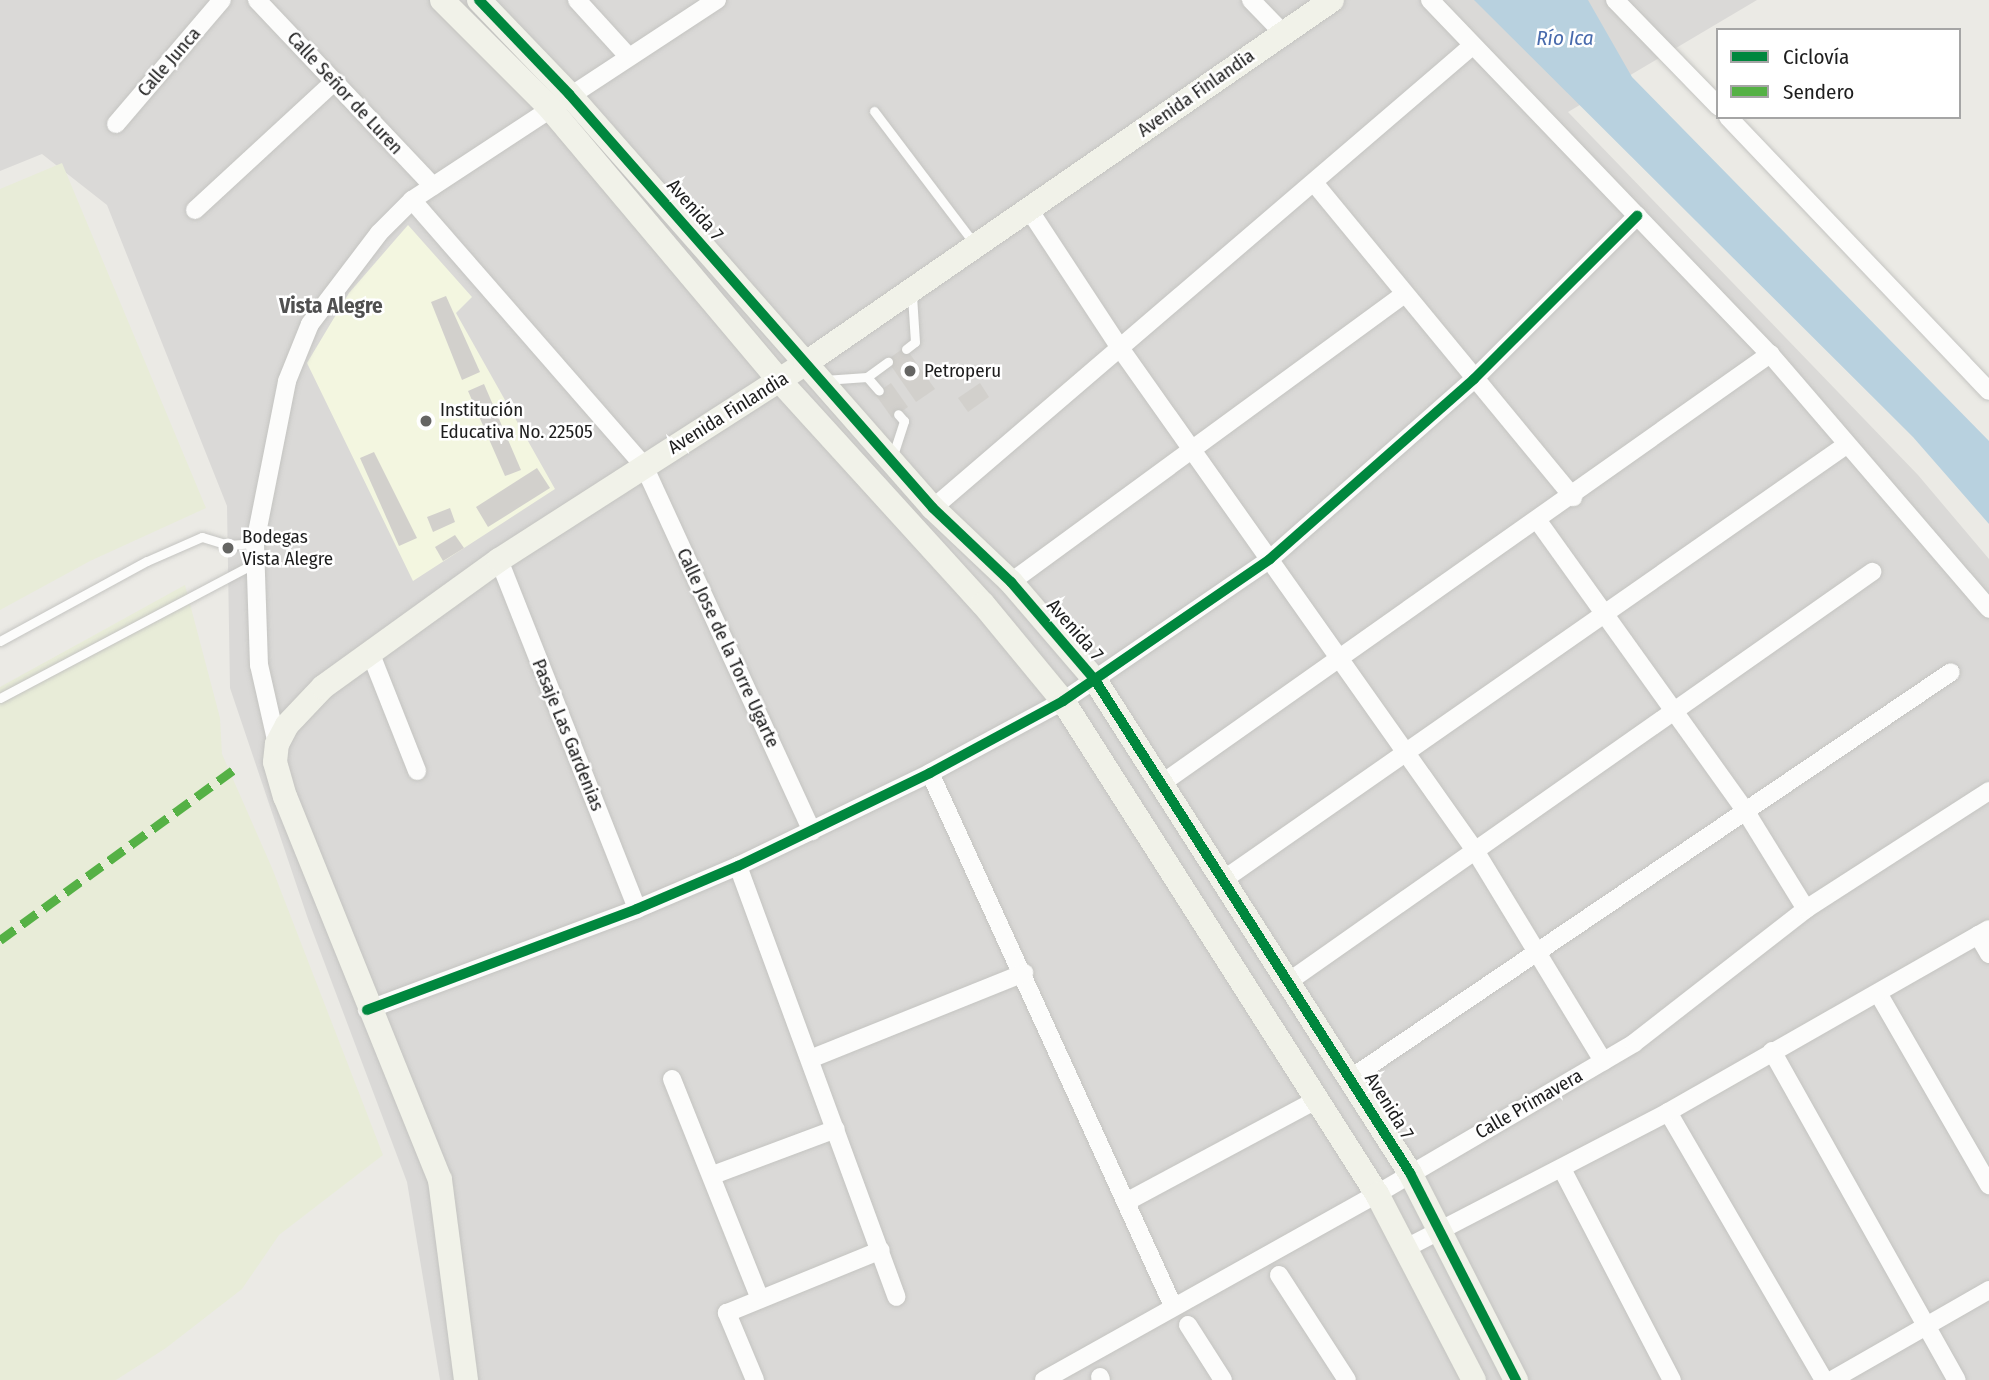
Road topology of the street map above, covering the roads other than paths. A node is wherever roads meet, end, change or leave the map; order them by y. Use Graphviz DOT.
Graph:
graph roads {
  1 [pos="222,0"];
  2 [pos="257,0"];
  3 [pos="442,0"];
  4 [pos="479,0"];
  5 [pos="577,0"];
  6 [pos="717,0"];
  7 [pos="1251,0"];
  8 [pos="1332,0"];
  9 [pos="1430,0"];
  10 [pos="1615,0"];
  11 [pos="1283,33"];
  12 [pos="1472,46"];
  13 [pos="628,56"];
  14 [pos="335,81"];
  15 [pos="559,101"];
  16 [pos="1716,104"];
  17 [pos="874,111"];
  18 [pos="1730,119"];
  19 [pos="116,124"];
  20 [pos="1315,184"];
  21 [pos="433,186"];
  22 [pos="412,200"];
  23 [pos="194,210"];
  24 [pos="1030,211"];
  25 [pos="1637,216"];
  26 [pos="977,247"];
  27 [pos="912,292"];
  28 [pos="1405,294"];
  29 [pos="1119,347"];
  30 [pos="906,349"];
  31 [pos="1770,354"];
  32 [pos="888,362"];
  33 [pos="813,372"];
  34 [pos="867,377"];
  35 [pos="1474,379"];
  36 [pos="779,380"];
  37 [pos="880,391"];
  38 [pos="1989,391"];
  39 [pos="898,414"];
  40 [pos="1845,446"];
  41 [pos="1192,449"];
  42 [pos="891,460"];
  43 [pos="643,466"];
  44 [pos="1573,497"];
  45 [pos="933,508"];
  46 [pos="1538,521"];
  47 [pos="255,544"];
  48 [pos="1270,559"];
  49 [pos="499,560"];
  50 [pos="255,563"];
  51 [pos="1872,572"];
  52 [pos="1011,582"];
  53 [pos="1989,609"];
  54 [pos="1606,615"];
  55 [pos="0,641"];
  56 [pos="370,652"];
  57 [pos="1341,659"];
  58 [pos="1951,672"];
  59 [pos="1095,680"];
  60 [pos="0,698"];
  61 [pos="1063,701"];
  62 [pos="1674,711"];
  63 [pos="276,744"];
  64 [pos="1406,753"];
  65 [pos="416,771"];
  66 [pos="930,773"];
  67 [pos="1161,783"];
  68 [pos="1989,791"];
  69 [pos="1746,812"];
  70 [pos="812,831"];
  71 [pos="1476,852"];
  72 [pos="738,866"];
  73 [pos="1223,880"];
  74 [pos="637,909"];
  75 [pos="1806,909"];
  76 [pos="1984,932"];
  77 [pos="1538,950"];
  78 [pos="1989,954"];
  79 [pos="1024,974"];
  80 [pos="1288,982"];
  81 [pos="1878,993"];
  82 [pos="367,1010"];
  83 [pos="1772,1051"];
  84 [pos="810,1059"];
  85 [pos="1604,1061"];
  86 [pos="1351,1078"];
  87 [pos="672,1079"];
  88 [pos="1316,1100"];
  89 [pos="1668,1112"];
  90 [pos="836,1129"];
  91 [pos="1562,1169"];
  92 [pos="1410,1173"];
  93 [pos="713,1175"];
  94 [pos="1989,1185"];
  95 [pos="1377,1194"];
  96 [pos="1126,1202"];
  97 [pos="1440,1232"];
  98 [pos="1408,1247"];
  99 [pos="881,1250"];
  100 [pos="1279,1275"];
  101 [pos="1989,1290"];
  102 [pos="758,1297"];
  103 [pos="897,1297"];
  104 [pos="1173,1306"];
  105 [pos="1188,1325"];
  106 [pos="1928,1327"];
  107 [pos="466,1380"];
  108 [pos="755,1380"];
  109 [pos="1044,1380"];
  110 [pos="1223,1380"];
  111 [pos="1347,1380"];
  112 [pos="1474,1380"];
  113 [pos="1516,1380"];
  114 [pos="1672,1380"];
  115 [pos="1824,1380"];
  116 [pos="1832,1380"];
  117 [pos="1957,1380"];
  1 -- 19 [label="street, Calle Junca"];
  2 -- 14 [label="street, Calle Señor de Luren"];
  3 -- 15 [label="street, Avenida 7"];
  4 -- 15 [label="street, Avenida 7"];
  5 -- 13 [label="street"];
  6 -- 13 [label="street"];
  7 -- 11 [label="street"];
  8 -- 11 [label="street, Avenida Finlandia"];
  9 -- 12 [label="street"];
  10 -- 16 [label="street"];
  11 -- 24 [label="street, Avenida Finlandia"];
  12 -- 20 [label="street"];
  12 -- 25 [label="street"];
  13 -- 15 [label="street"];
  14 -- 21 [label="street, Calle Señor de Luren"];
  14 -- 23 [label="street"];
  15 -- 21 [label="street"];
  15 -- 33 [label="street, Avenida 7"];
  15 -- 36 [label="street, Avenida 7"];
  17 -- 26 [label="lane"];
  18 -- 38 [label="street"];
  20 -- 28 [label="street"];
  20 -- 29 [label="street"];
  21 -- 22 [label="street"];
  22 -- 43 [label="street, Calle Jose de la Torre Ugarte"];
  22 -- 47 [label="street"];
  24 -- 26 [label="street, Avenida Finlandia"];
  24 -- 29 [label="street"];
  25 -- 31 [label="street"];
  25 -- 35 [label="street"];
  26 -- 27 [label="street, Avenida Finlandia"];
  27 -- 30 [label="lane"];
  27 -- 33 [label="street, Avenida Finlandia"];
  28 -- 35 [label="street"];
  28 -- 41 [label="street"];
  29 -- 41 [label="street"];
  29 -- 45 [label="street"];
  31 -- 40 [label="street"];
  31 -- 44 [label="street"];
  32 -- 34 [label="lane"];
  33 -- 34 [label="lane"];
  33 -- 36 [label="street, Avenida Finlandia"];
  33 -- 42 [label="street, Avenida 7"];
  34 -- 37 [label="lane"];
  35 -- 44 [label="street"];
  35 -- 48 [label="street"];
  36 -- 43 [label="street, Avenida Finlandia"];
  36 -- 61 [label="street, Avenida 7"];
  39 -- 42 [label="lane"];
  40 -- 53 [label="street"];
  40 -- 54 [label="street"];
  41 -- 48 [label="street"];
  41 -- 52 [label="street"];
  42 -- 45 [label="street, Avenida 7"];
  43 -- 49 [label="street, Avenida Finlandia"];
  43 -- 70 [label="street, Calle Jose de la Torre Ugarte"];
  44 -- 46 [label="street"];
  45 -- 52 [label="street, Avenida 7"];
  46 -- 54 [label="street"];
  46 -- 57 [label="street"];
  47 -- 50 [label="street"];
  47 -- 55 [label="lane"];
  48 -- 57 [label="street"];
  48 -- 59 [label="street"];
  49 -- 56 [label="street, Avenida Finlandia"];
  49 -- 74 [label="street, Pasaje Las Gardenias"];
  50 -- 60 [label="lane"];
  50 -- 63 [label="street"];
  51 -- 62 [label="street"];
  52 -- 59 [label="street, Avenida 7"];
  54 -- 62 [label="street"];
  54 -- 64 [label="street"];
  56 -- 63 [label="street, Avenida Finlandia"];
  56 -- 65 [label="street"];
  57 -- 64 [label="street"];
  57 -- 67 [label="street"];
  58 -- 69 [label="street"];
  59 -- 61 [label="street"];
  59 -- 67 [label="street, Avenida 7"];
  61 -- 66 [label="street"];
  61 -- 88 [label="street, Avenida 7"];
  62 -- 69 [label="street"];
  62 -- 71 [label="street"];
  63 -- 82 [label="street"];
  64 -- 71 [label="street"];
  64 -- 73 [label="street"];
  66 -- 70 [label="street"];
  66 -- 79 [label="street"];
  67 -- 73 [label="street, Avenida 7"];
  68 -- 75 [label="street, Calle Primavera"];
  69 -- 75 [label="street"];
  69 -- 77 [label="street"];
  70 -- 72 [label="street"];
  71 -- 77 [label="street"];
  71 -- 80 [label="street"];
  72 -- 74 [label="street"];
  72 -- 84 [label="street"];
  73 -- 80 [label="street, Avenida 7"];
  74 -- 82 [label="street"];
  75 -- 85 [label="street, Calle Primavera"];
  76 -- 78 [label="street"];
  76 -- 81 [label="street"];
  77 -- 85 [label="street"];
  77 -- 86 [label="street"];
  79 -- 84 [label="street"];
  79 -- 96 [label="street"];
  80 -- 86 [label="street, Avenida 7"];
  81 -- 83 [label="street"];
  81 -- 94 [label="street"];
  82 -- 107 [label="street"];
  83 -- 89 [label="street"];
  83 -- 106 [label="street"];
  84 -- 90 [label="street"];
  85 -- 92 [label="street, Calle Primavera"];
  86 -- 92 [label="street, Avenida 7"];
  87 -- 93 [label="street"];
  88 -- 95 [label="street, Avenida 7"];
  88 -- 96 [label="street"];
  89 -- 91 [label="street"];
  89 -- 115 [label="street"];
  90 -- 93 [label="street"];
  90 -- 99 [label="street"];
  91 -- 97 [label="street"];
  91 -- 114 [label="street"];
  92 -- 95 [label="street, Calle Primavera"];
  92 -- 97 [label="street, Avenida 7"];
  93 -- 102 [label="street"];
  95 -- 98 [label="street, Avenida 7"];
  95 -- 104 [label="street, Calle Primavera"];
  96 -- 104 [label="street"];
  97 -- 98 [label="street"];
  97 -- 113 [label="street, Avenida 7"];
  98 -- 112 [label="street, Avenida 7"];
  99 -- 102 [label="street"];
  99 -- 103 [label="street"];
  100 -- 111 [label="street"];
  101 -- 106 [label="street"];
  102 -- 108 [label="street"];
  104 -- 109 [label="street, Calle Primavera"];
  105 -- 110 [label="street"];
  106 -- 116 [label="street"];
  106 -- 117 [label="street"];
}
